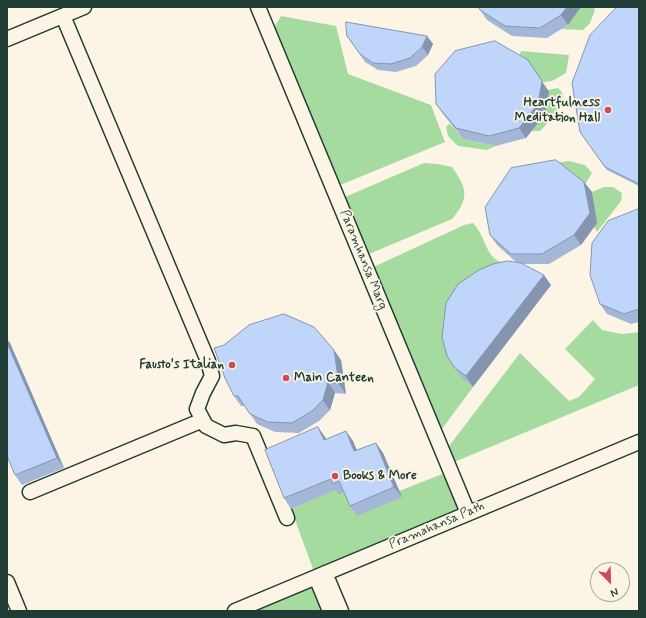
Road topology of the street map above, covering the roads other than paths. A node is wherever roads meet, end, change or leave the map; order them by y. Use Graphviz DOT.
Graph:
graph roads {
  1 [pos="84,7"];
  2 [pos="258,7"];
  3 [pos="63,16"];
  4 [pos="7,39"];
  5 [pos="203,420"];
  6 [pos="639,442"];
  7 [pos="30,492"];
  8 [pos="468,513"];
  9 [pos="288,518"];
  10 [pos="321,575"];
  11 [pos="9,590"];
  12 [pos="19,611"];
  13 [pos="235,611"];
  14 [pos="330,611"];
  15 [pos="341,611"];
  1 -- 3 [label="lane"];
  2 -- 8 [label="lane, Paramhansa Marg"];
  3 -- 4 [label="lane"];
  3 -- 5 [label="lane"];
  5 -- 7 [label="lane"];
  5 -- 9 [label="lane"];
  6 -- 8 [label="lane, Pramahansa Path"];
  8 -- 10 [label="lane, Pramahansa Path"];
  10 -- 13 [label="lane, Pramahansa Path"];
  10 -- 14 [label="lane"];
  10 -- 15 [label="lane"];
  11 -- 12 [label="lane"];
}
